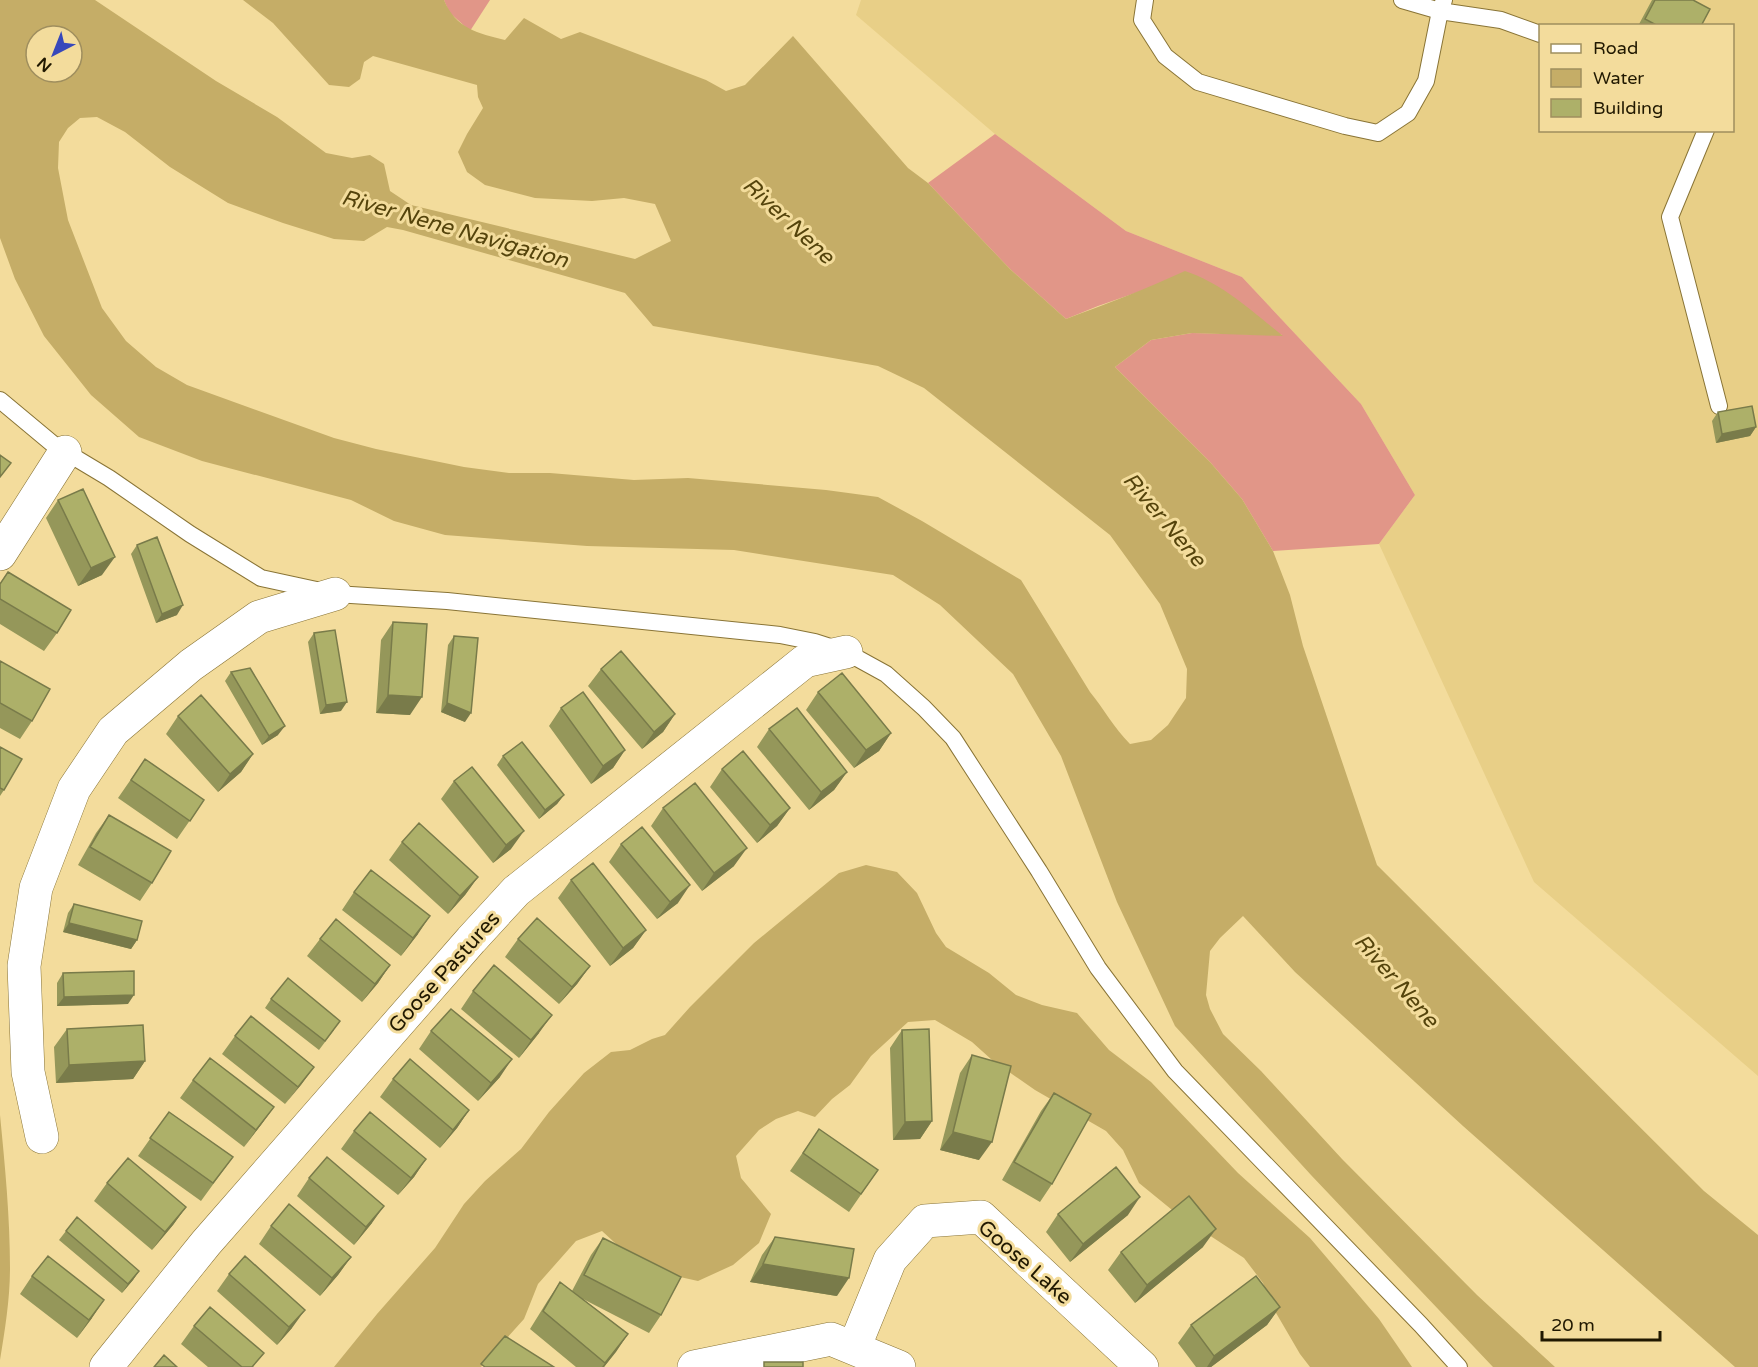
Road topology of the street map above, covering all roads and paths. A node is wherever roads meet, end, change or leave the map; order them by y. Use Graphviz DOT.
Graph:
graph roads {
  1 [pos="1145,0"];
  2 [pos="1402,0"];
  3 [pos="1442,5"];
  4 [pos="1539,33"];
  5 [pos="1705,132"];
  6 [pos="0,400"];
  7 [pos="1719,406"];
  8 [pos="65,452"];
  9 [pos="0,554"];
  10 [pos="335,594"];
  11 [pos="846,652"];
  12 [pos="42,1137"];
  13 [pos="854,1348"];
  14 [pos="106,1367"];
  15 [pos="694,1367"];
  16 [pos="899,1367"];
  17 [pos="1142,1367"];
  18 [pos="1459,1367"];
  1 -- 3 [label="lane"];
  2 -- 3 [label="lane"];
  3 -- 4 [label="lane"];
  5 -- 7 [label="lane"];
  6 -- 8 [label="lane"];
  8 -- 9 [label="street"];
  8 -- 10 [label="lane"];
  10 -- 11 [label="lane"];
  10 -- 12 [label="street"];
  11 -- 14 [label="street, Goose Pastures"];
  11 -- 18 [label="lane"];
  13 -- 15 [label="street"];
  13 -- 16 [label="street"];
  13 -- 17 [label="street, Goose Lake"];
}
